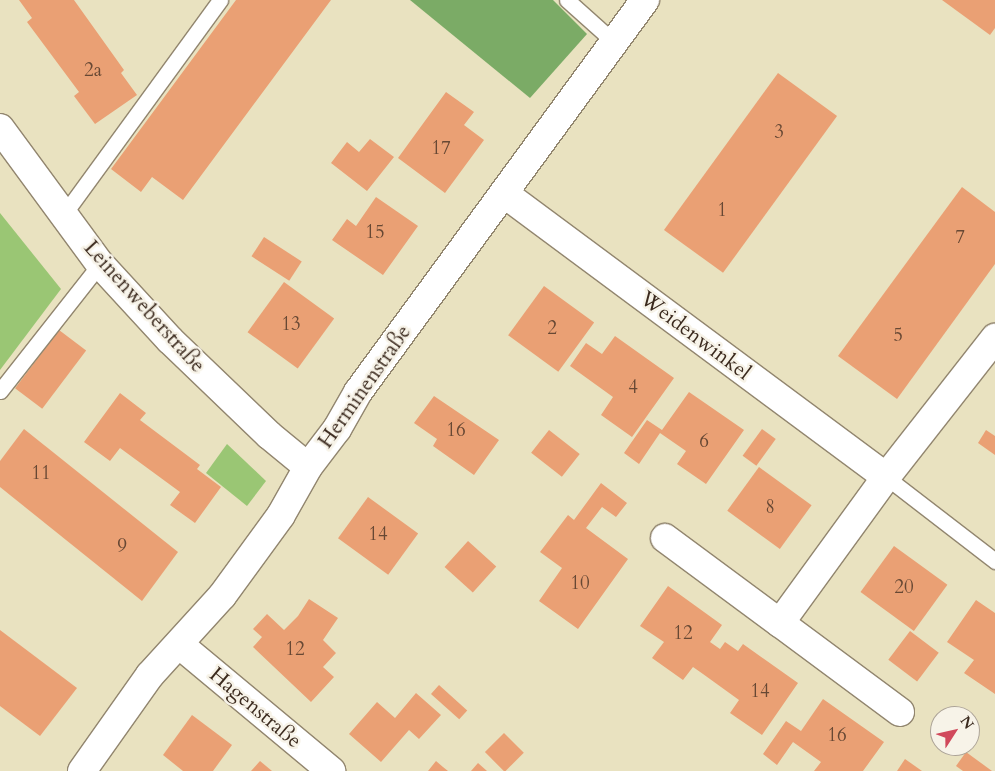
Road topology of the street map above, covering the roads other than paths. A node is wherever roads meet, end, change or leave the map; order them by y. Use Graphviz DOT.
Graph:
graph roads {
  1 [pos="220,0"];
  2 [pos="567,0"];
  3 [pos="644,0"];
  4 [pos="614,42"];
  5 [pos="0,128"];
  6 [pos="505,194"];
  7 [pos="64,214"];
  8 [pos="100,264"];
  9 [pos="995,338"];
  10 [pos="0,391"];
  11 [pos="308,467"];
  12 [pos="886,477"];
  13 [pos="665,538"];
  14 [pos="995,562"];
  15 [pos="780,623"];
  16 [pos="180,645"];
  17 [pos="900,712"];
  18 [pos="82,771"];
  19 [pos="331,771"];
  1 -- 7 [label="lane"];
  2 -- 4 [label="lane"];
  3 -- 4 [label="street, Herminenstraße"];
  4 -- 6 [label="street, Herminenstraße"];
  5 -- 7 [label="street, Leinenweberstraße"];
  6 -- 11 [label="street, Herminenstraße"];
  6 -- 12 [label="street, Weidenwinkel"];
  7 -- 8 [label="street, Leinenweberstraße"];
  8 -- 10 [label="lane"];
  8 -- 11 [label="street, Leinenweberstraße"];
  9 -- 12 [label="street"];
  11 -- 16 [label="street, Herminenstraße"];
  12 -- 14 [label="lane"];
  12 -- 15 [label="street"];
  13 -- 15 [label="street"];
  15 -- 17 [label="street"];
  16 -- 18 [label="street, Herminenstraße"];
  16 -- 19 [label="street, Hagenstraße"];
}
